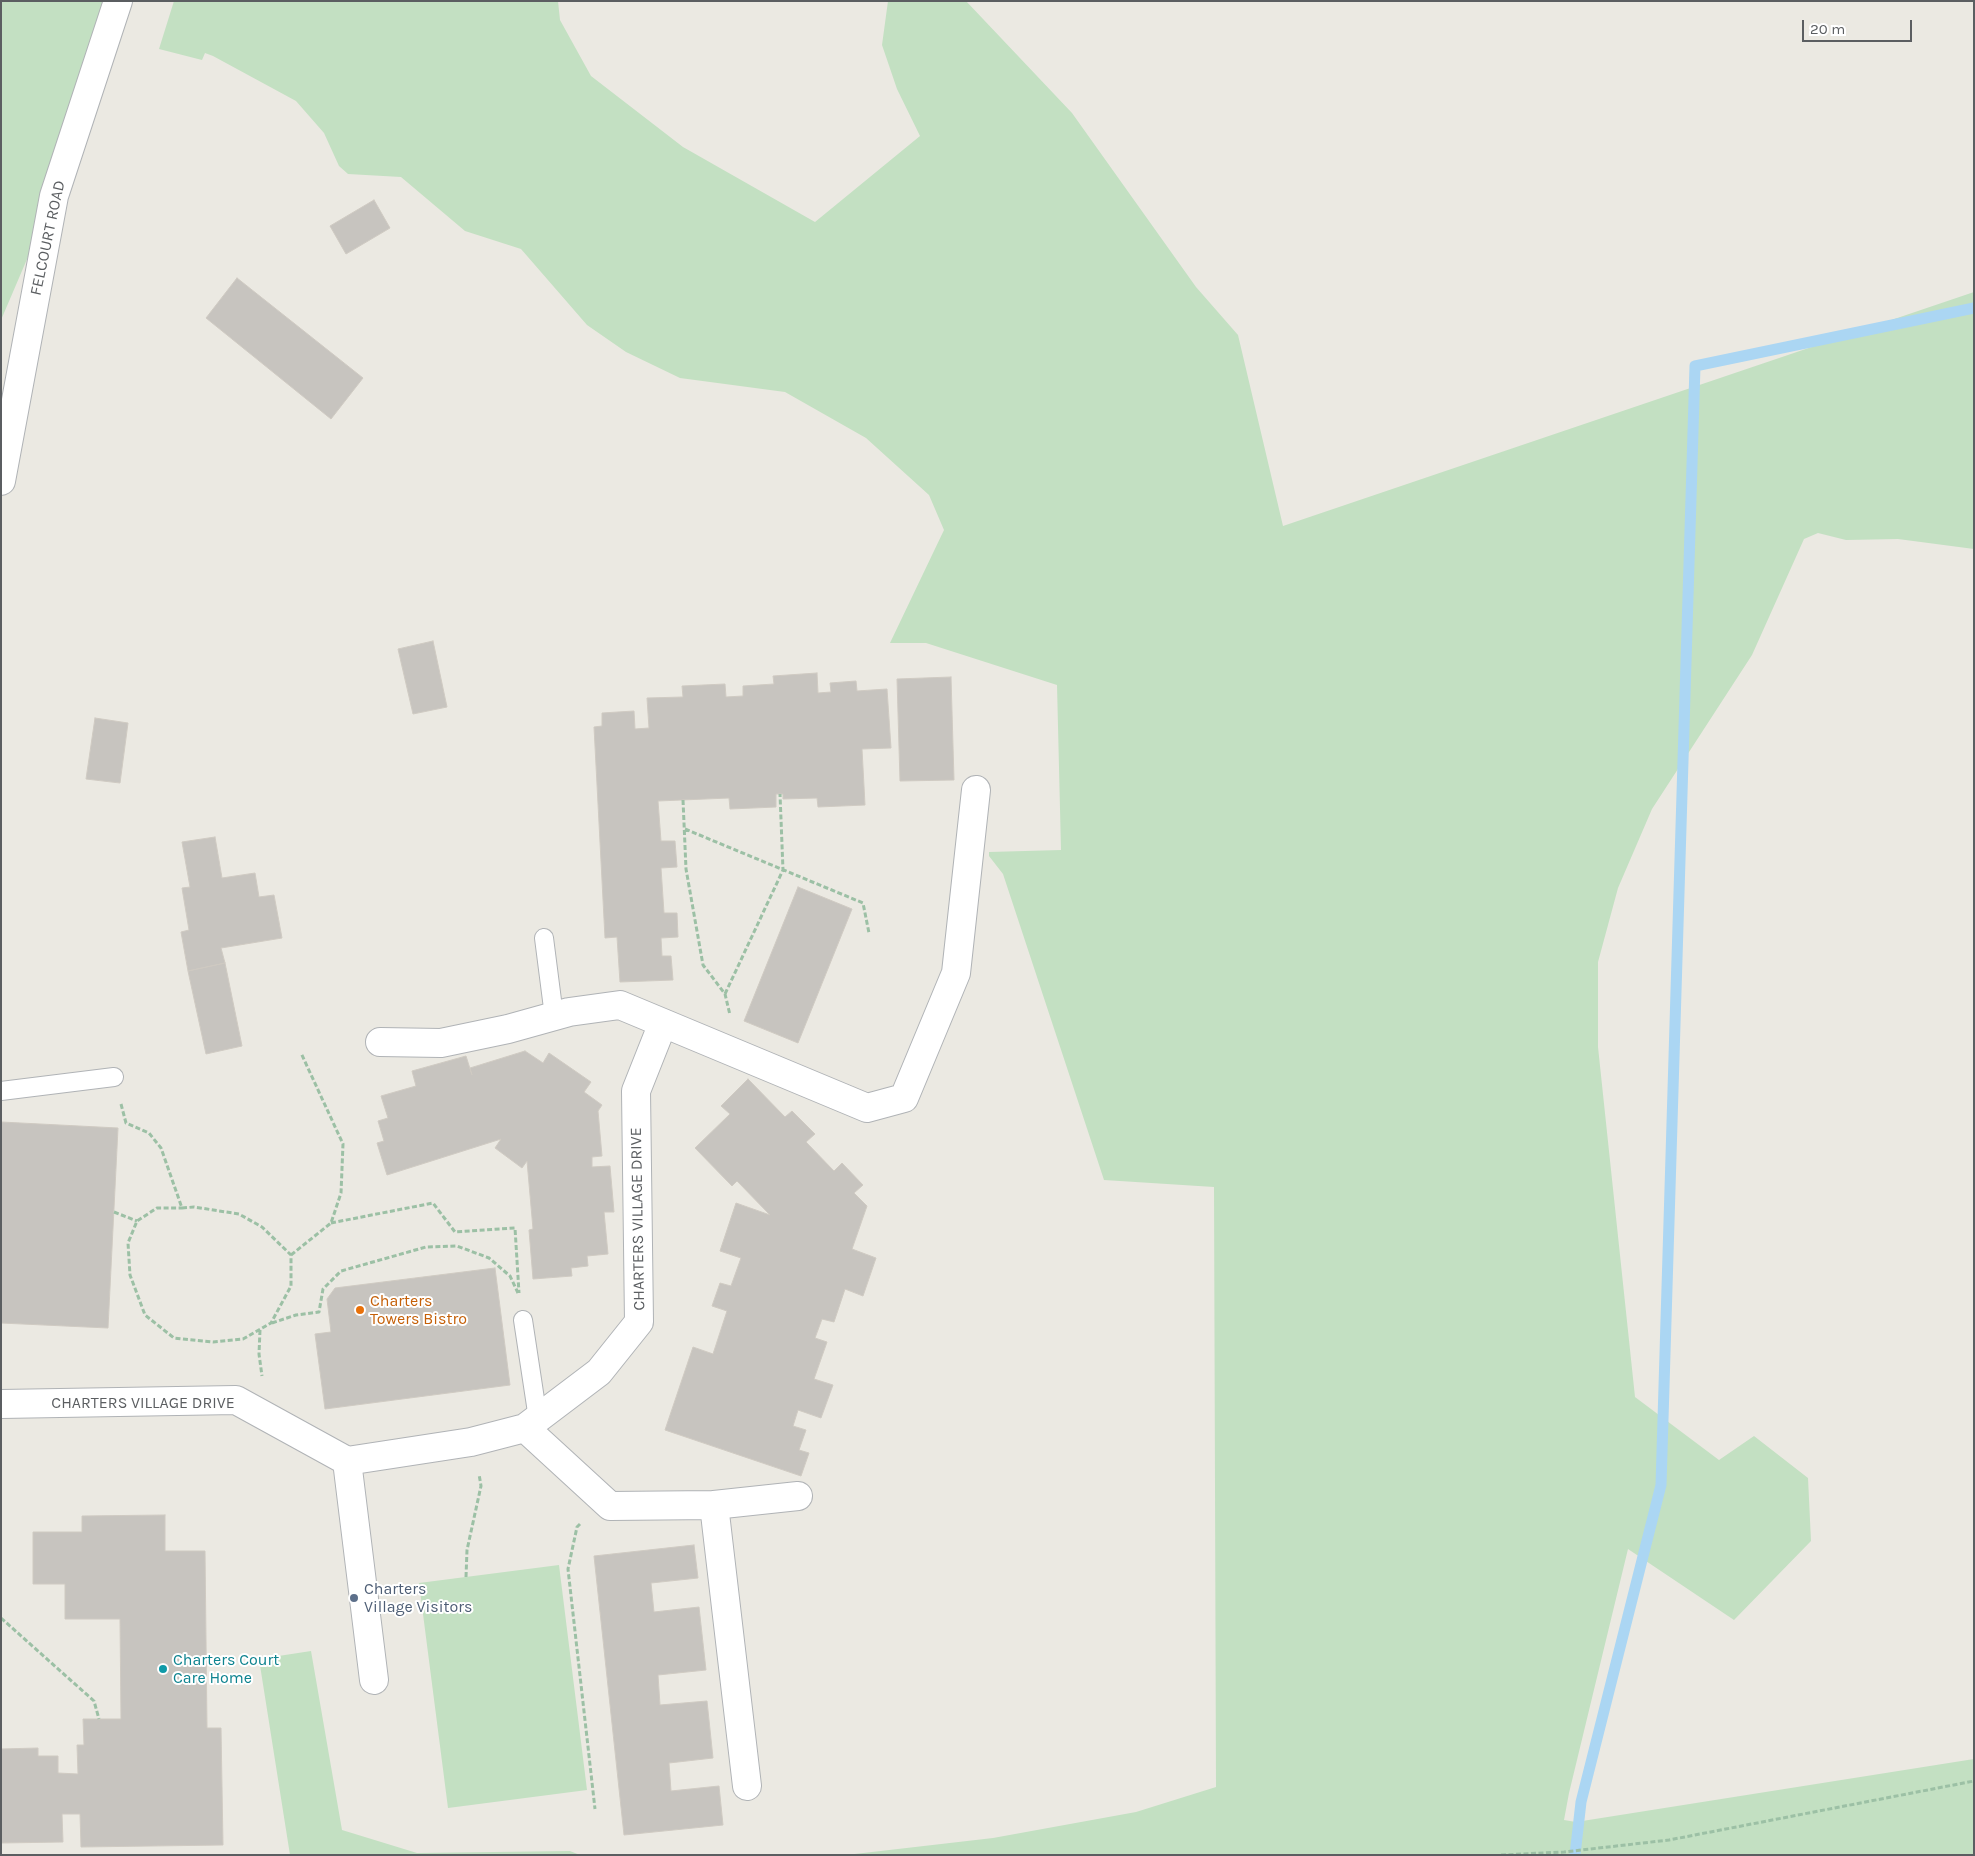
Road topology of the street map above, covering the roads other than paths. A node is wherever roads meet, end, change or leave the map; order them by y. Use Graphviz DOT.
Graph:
graph roads {
  1 [pos="118,1"];
  2 [pos="1,481"];
  3 [pos="976,790"];
  4 [pos="544,938"];
  5 [pos="554,1016"];
  6 [pos="663,1023"];
  7 [pos="380,1042"];
  8 [pos="114,1077"];
  9 [pos="1,1090"];
  10 [pos="523,1320"];
  11 [pos="1,1404"];
  12 [pos="531,1423"];
  13 [pos="347,1461"];
  14 [pos="798,1496"];
  15 [pos="714,1506"];
  16 [pos="374,1680"];
  17 [pos="747,1786"];
  1 -- 2 [label="street, FELCOURT ROAD"];
  3 -- 6 [label="street"];
  4 -- 5 [label="lane"];
  5 -- 6 [label="street"];
  5 -- 7 [label="street"];
  6 -- 12 [label="street, CHARTERS VILLAGE DRIVE"];
  8 -- 9 [label="lane"];
  10 -- 12 [label="lane"];
  11 -- 13 [label="street, CHARTERS VILLAGE DRIVE"];
  12 -- 13 [label="street, CHARTERS VILLAGE DRIVE"];
  12 -- 15 [label="street"];
  13 -- 16 [label="street"];
  14 -- 15 [label="street"];
  15 -- 17 [label="street"];
}
